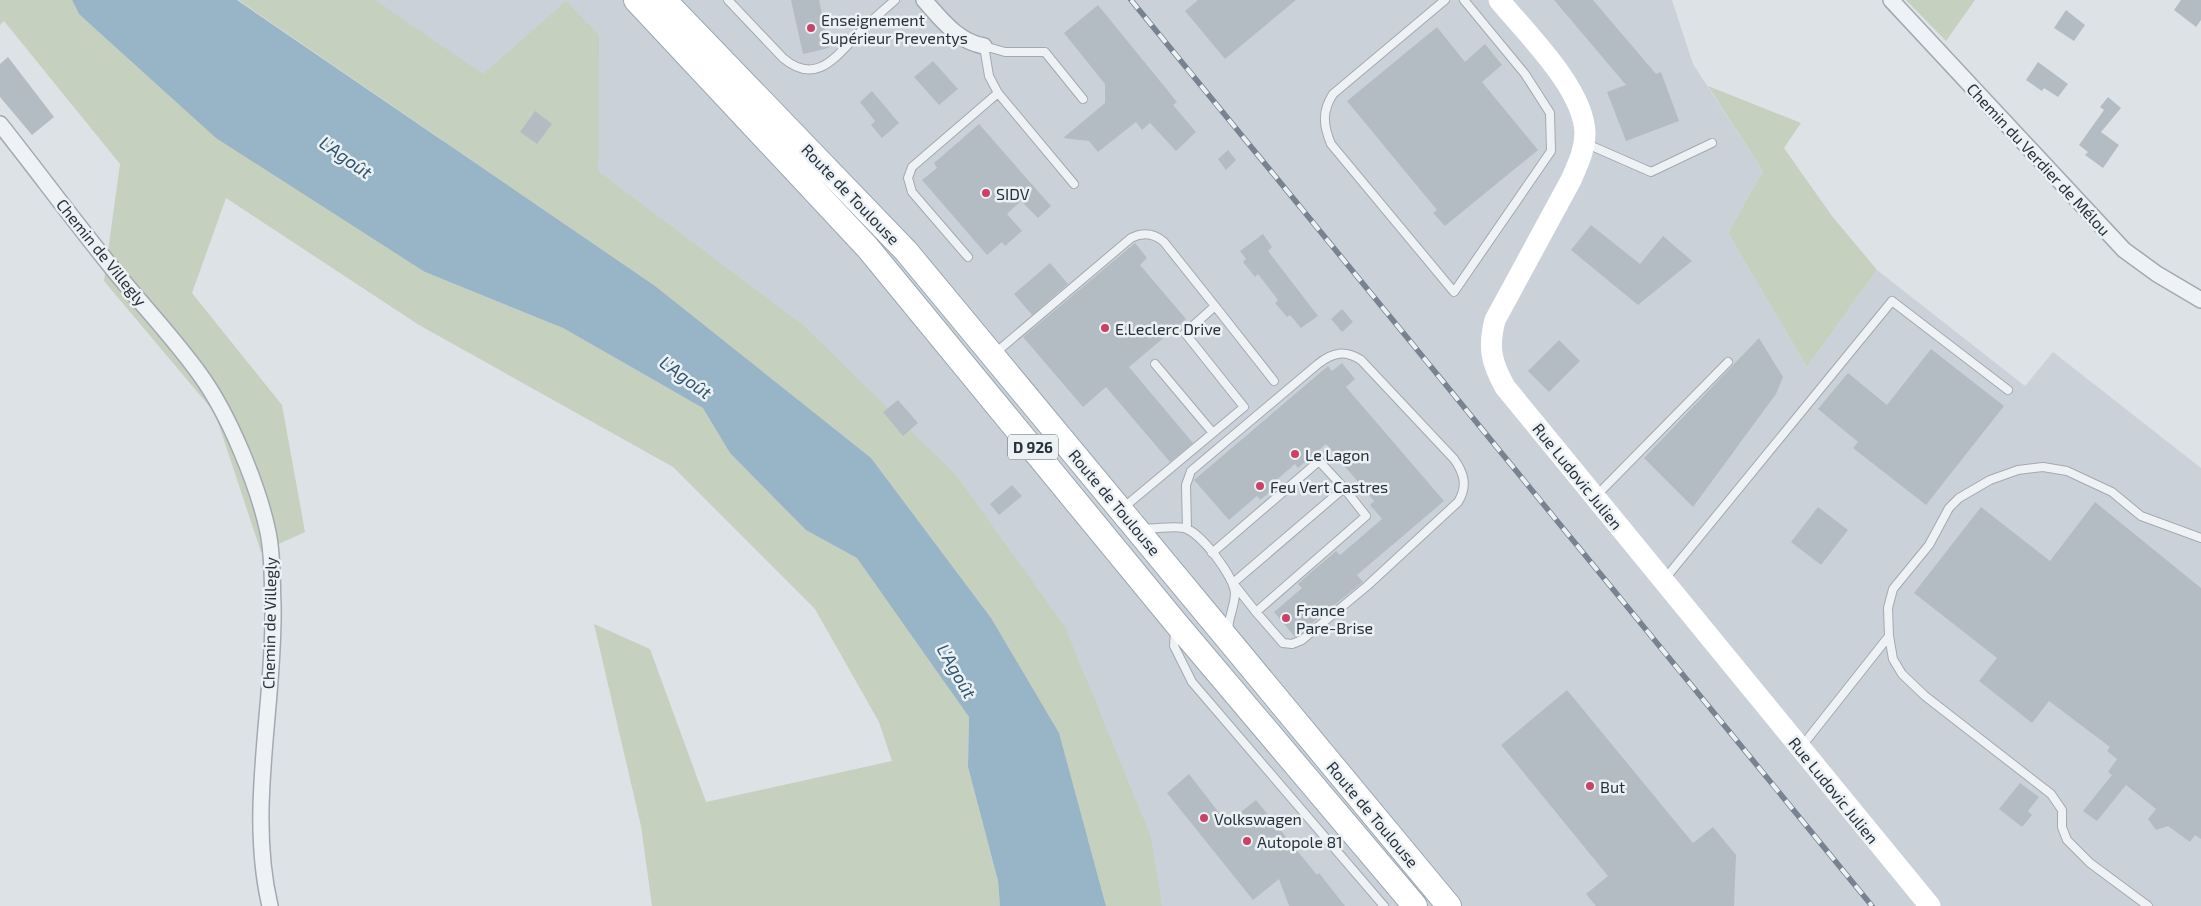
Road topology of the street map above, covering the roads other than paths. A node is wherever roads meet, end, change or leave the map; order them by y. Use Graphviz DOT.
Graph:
graph roads {
  1 [pos="636,0"];
  2 [pos="664,0"];
  3 [pos="728,0"];
  4 [pos="895,0"];
  5 [pos="1445,0"];
  6 [pos="1464,0"];
  7 [pos="1499,0"];
  8 [pos="1891,0"];
  9 [pos="927,1"];
  10 [pos="681,9"];
  11 [pos="984,46"];
  12 [pos="998,93"];
  13 [pos="1083,98"];
  14 [pos="0,124"];
  15 [pos="1584,143"];
  16 [pos="1712,143"];
  17 [pos="1074,184"];
  18 [pos="968,257"];
  19 [pos="2201,300"];
  20 [pos="1215,306"];
  21 [pos="993,356"];
  22 [pos="1728,362"];
  23 [pos="1155,364"];
  24 [pos="1274,381"];
  25 [pos="2008,390"];
  26 [pos="1213,433"];
  27 [pos="1344,488"];
  28 [pos="1595,497"];
  29 [pos="1122,510"];
  30 [pos="1137,528"];
  31 [pos="1187,528"];
  32 [pos="2201,538"];
  33 [pos="1212,553"];
  34 [pos="1664,580"];
  35 [pos="1233,583"];
  36 [pos="1256,612"];
  37 [pos="1175,622"];
  38 [pos="1889,636"];
  39 [pos="1228,638"];
  40 [pos="1800,748"];
  41 [pos="270,906"];
  42 [pos="1384,906"];
  43 [pos="1415,906"];
  44 [pos="1449,906"];
  45 [pos="1930,906"];
  46 [pos="2148,906"];
  1 -- 37 [label="main road, Route de Toulouse / D 926"];
  2 -- 10 [label="main road, Route de Toulouse / D 926"];
  3 -- 4 [label="lane"];
  5 -- 6 [label="lane"];
  7 -- 15 [label="main road, Rue Ludovic Julien"];
  8 -- 19 [label="street, Chemin du Verdier de Mélou"];
  9 -- 11 [label="street"];
  10 -- 21 [label="main road, Route de Toulouse / D 926"];
  11 -- 12 [label="lane"];
  11 -- 13 [label="lane"];
  12 -- 17 [label="lane"];
  12 -- 18 [label="lane"];
  14 -- 41 [label="street, Chemin de Villegly"];
  15 -- 16 [label="lane"];
  15 -- 28 [label="main road, Rue Ludovic Julien"];
  20 -- 21 [label="lane"];
  20 -- 24 [label="lane"];
  20 -- 26 [label="lane"];
  21 -- 29 [label="main road, Route de Toulouse / D 926"];
  22 -- 28 [label="lane"];
  23 -- 26 [label="lane"];
  25 -- 34 [label="lane"];
  26 -- 29 [label="lane"];
  27 -- 33 [label="lane"];
  27 -- 35 [label="lane"];
  27 -- 36 [label="lane"];
  28 -- 34 [label="main road, Rue Ludovic Julien"];
  29 -- 30 [label="main road, Route de Toulouse / D 926"];
  30 -- 31 [label="lane"];
  30 -- 39 [label="main road, Route de Toulouse / D 926"];
  31 -- 33 [label="lane"];
  31 -- 36 [label="lane"];
  32 -- 38 [label="lane"];
  33 -- 35 [label="lane"];
  34 -- 40 [label="main road, Rue Ludovic Julien"];
  35 -- 36 [label="lane"];
  35 -- 39 [label="lane"];
  37 -- 42 [label="lane"];
  37 -- 43 [label="main road, Route de Toulouse / D 926"];
  38 -- 40 [label="lane"];
  38 -- 46 [label="lane"];
  39 -- 44 [label="main road, Route de Toulouse / D 926"];
  40 -- 45 [label="main road, Rue Ludovic Julien"];
}
